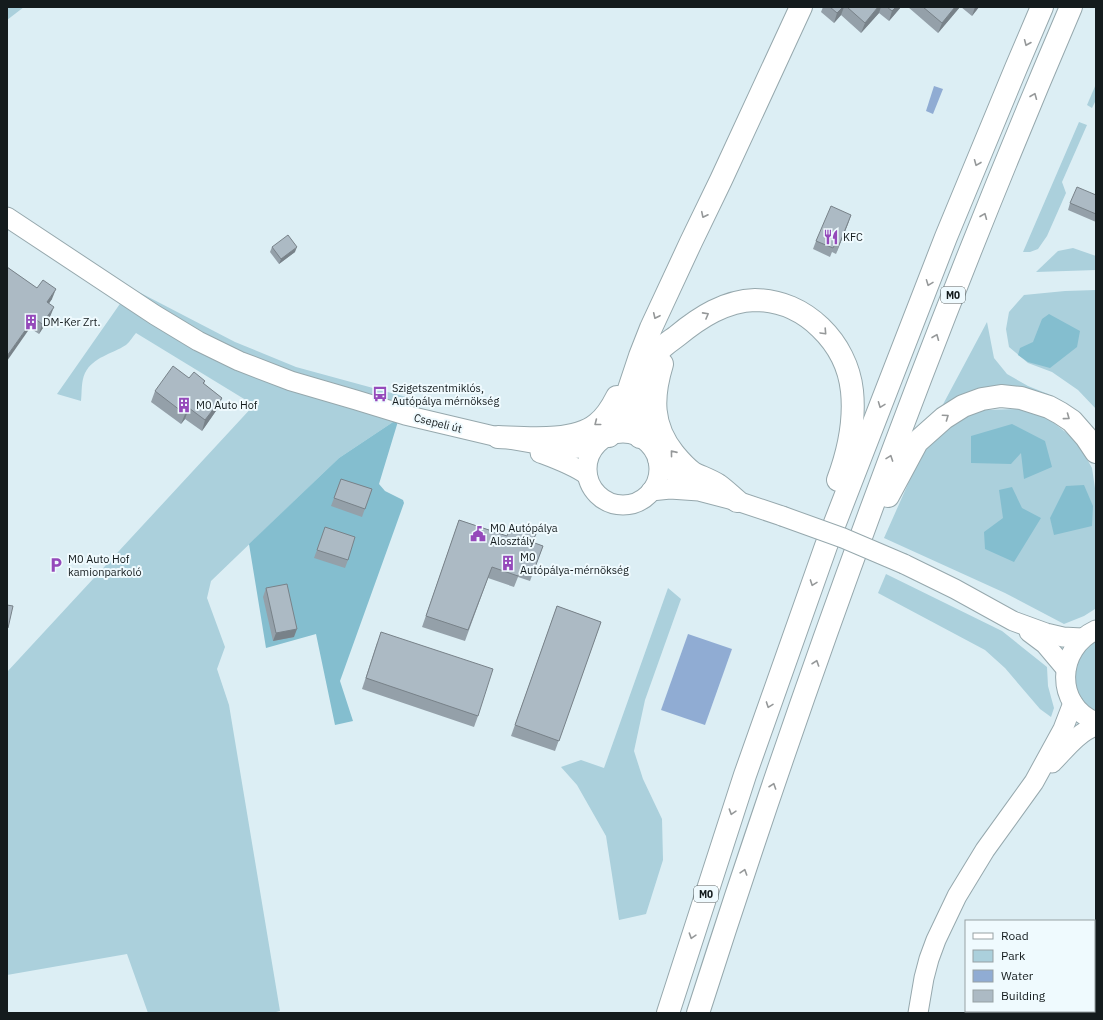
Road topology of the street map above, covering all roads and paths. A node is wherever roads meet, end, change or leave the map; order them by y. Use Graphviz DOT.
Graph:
graph roads {
  1 [pos="801,7"];
  2 [pos="1042,7"];
  3 [pos="1072,7"];
  4 [pos="7,217"];
  5 [pos="680,334"];
  6 [pos="640,356"];
  7 [pos="498,437"];
  8 [pos="640,437"];
  9 [pos="601,441"];
  10 [pos="1096,452"];
  11 [pos="658,461"];
  12 [pos="587,475"];
  13 [pos="651,491"];
  14 [pos="737,501"];
  15 [pos="826,546"];
  16 [pos="842,587"];
  17 [pos="1013,620"];
  18 [pos="1089,634"];
  19 [pos="1066,669"];
  20 [pos="1073,703"];
  21 [pos="1096,722"];
  22 [pos="1096,726"];
  23 [pos="1034,782"];
  24 [pos="668,1013"];
  25 [pos="698,1013"];
  26 [pos="918,1013"];
  1 -- 6 [label="highway, one-way"];
  2 -- 15 [label="highway, M0, one-way"];
  16 -- 3 [label="highway, M0, one-way"];
  4 -- 7 [label="street, Csepeli út"];
  5 -- 8 [label="highway"];
  14 -- 5 [label="highway, one-way"];
  5 -- 15 [label="highway, one-way"];
  6 -- 7 [label="highway, one-way"];
  6 -- 9 [label="highway"];
  7 -- 9 [label="street, Csepeli út"];
  7 -- 12 [label="street, Csepeli út"];
  8 -- 9 [label="street"];
  8 -- 11 [label="street"];
  9 -- 12 [label="street"];
  16 -- 10 [label="highway, one-way"];
  11 -- 13 [label="street"];
  11 -- 14 [label="street"];
  12 -- 13 [label="street"];
  13 -- 14 [label="street"];
  14 -- 17 [label="street, bridge"];
  15 -- 24 [label="highway, M0, one-way"];
  25 -- 16 [label="highway, M0, one-way"];
  17 -- 18 [label="street"];
  17 -- 19 [label="street"];
  18 -- 19 [label="street"];
  19 -- 20 [label="street"];
  20 -- 21 [label="street"];
  20 -- 23 [label="street"];
  22 -- 23 [label="street"];
  23 -- 26 [label="street"];
}
